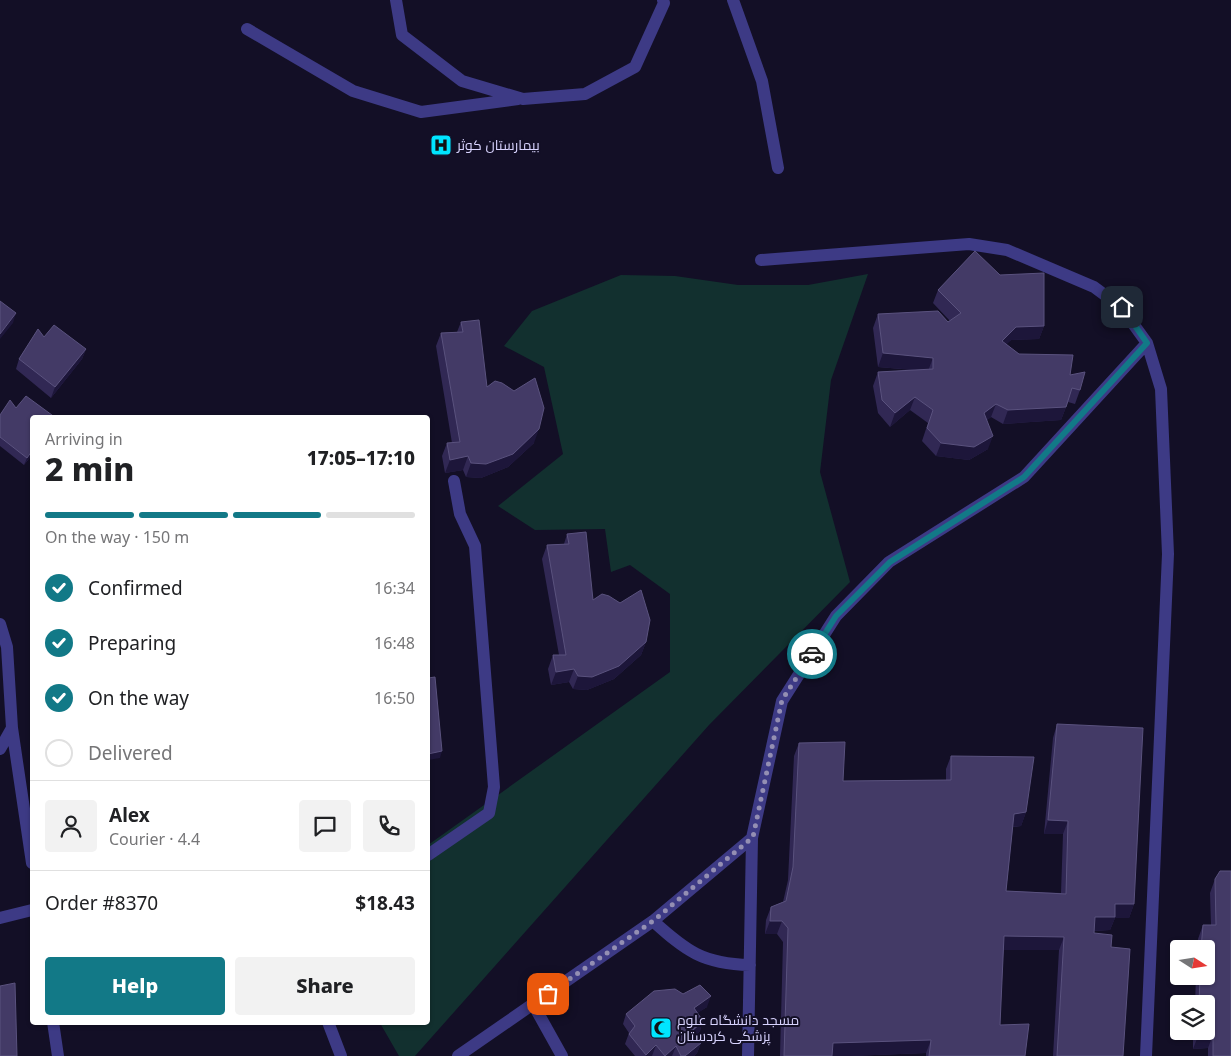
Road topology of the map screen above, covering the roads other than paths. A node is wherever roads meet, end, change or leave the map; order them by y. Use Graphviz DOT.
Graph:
graph roads {
  1 [pos="396,0"];
  2 [pos="663,0"];
  3 [pos="733,0"];
  4 [pos="247,29"];
  5 [pos="523,98"];
  6 [pos="778,168"];
  7 [pos="761,260"];
  8 [pos="1147,343"];
  9 [pos="454,481"];
  10 [pos="0,624"];
  11 [pos="12,728"];
  12 [pos="0,749"];
  13 [pos="752,838"];
  14 [pos="30,850"];
  15 [pos="430,854"];
  16 [pos="30,910"];
  17 [pos="0,918"];
  18 [pos="653,921"];
  19 [pos="750,965"];
  20 [pos="533,1004"];
  21 [pos="53,1025"];
  22 [pos="329,1025"];
  23 [pos="58,1056"];
  24 [pos="341,1056"];
  25 [pos="458,1056"];
  26 [pos="562,1056"];
  27 [pos="748,1056"];
  28 [pos="1146,1056"];
  1 -- 5 [label="lane"];
  2 -- 5 [label="lane"];
  3 -- 6 [label="lane"];
  4 -- 5 [label="lane"];
  7 -- 8 [label="lane"];
  8 -- 13 [label="lane"];
  8 -- 28 [label="lane"];
  9 -- 15 [label="lane"];
  10 -- 11 [label="lane"];
  11 -- 12 [label="lane"];
  11 -- 14 [label="lane"];
  13 -- 18 [label="lane"];
  13 -- 19 [label="lane"];
  16 -- 17 [label="lane"];
  18 -- 19 [label="lane"];
  18 -- 20 [label="lane"];
  19 -- 27 [label="lane"];
  20 -- 25 [label="lane"];
  20 -- 26 [label="lane"];
  21 -- 23 [label="lane"];
  22 -- 24 [label="lane"];
}
